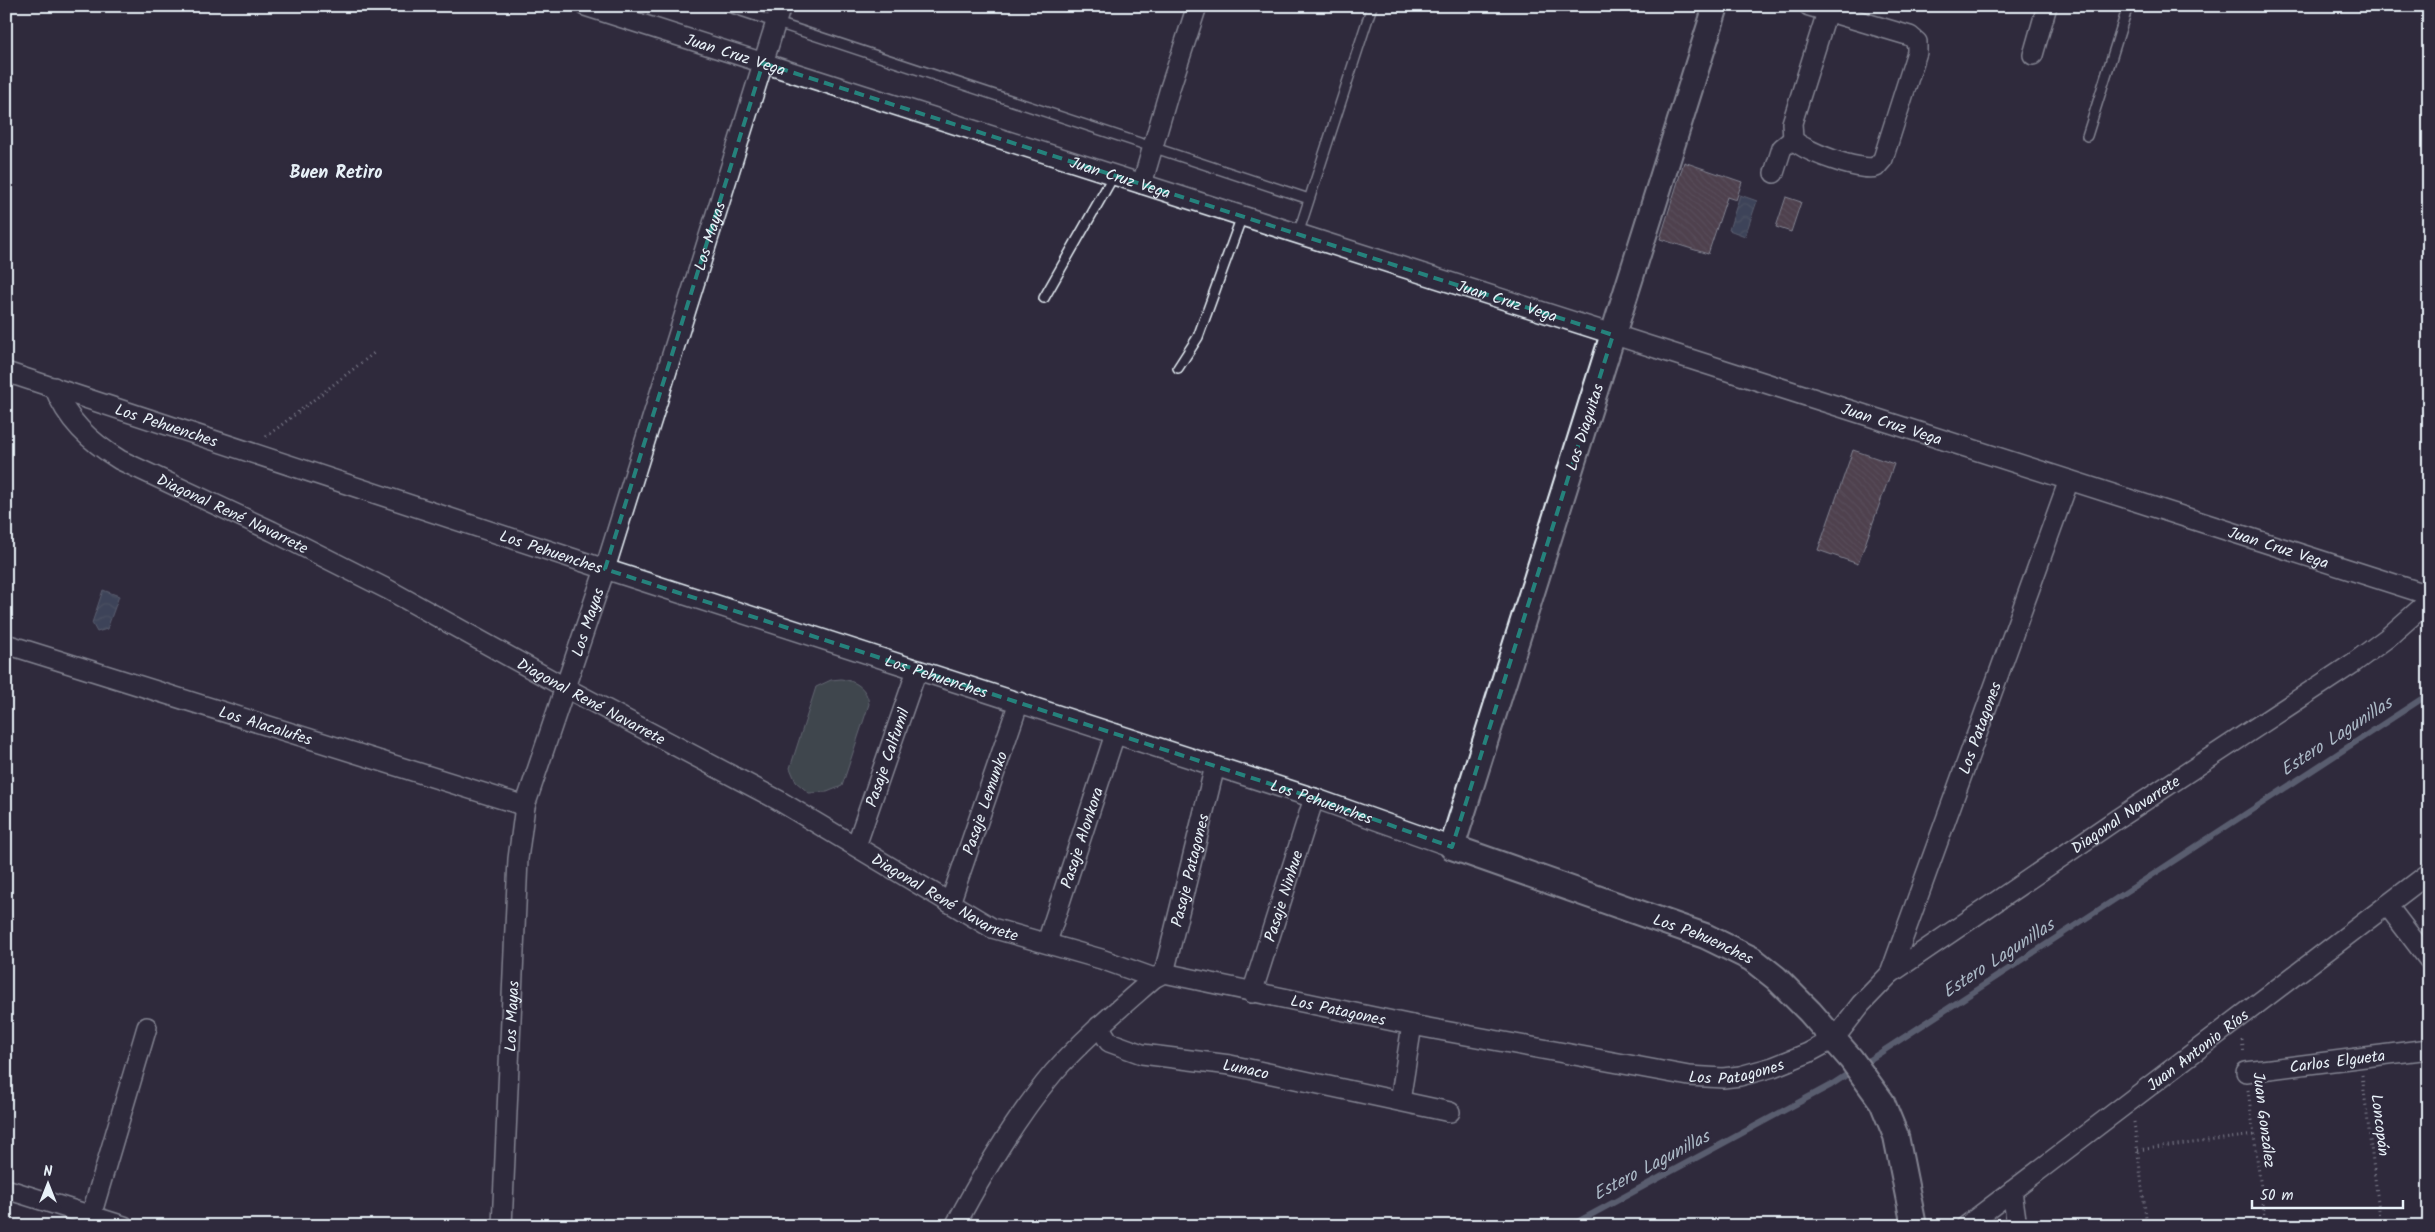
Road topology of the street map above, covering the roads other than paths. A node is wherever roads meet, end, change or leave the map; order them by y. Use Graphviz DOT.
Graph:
graph roads {
  1 [pos="585,6"];
  2 [pos="726,6"];
  3 [pos="1197,6"];
  4 [pos="1372,6"];
  5 [pos="1716,6"];
  6 [pos="1809,6"];
  7 [pos="2047,6"];
  8 [pos="2128,6"];
  9 [pos="1827,12"];
  10 [pos="779,14"];
  11 [pos="2033,55"];
  12 [pos="763,63"];
  13 [pos="2087,136"];
  14 [pos="1793,139"];
  15 [pos="1153,148"];
  16 [pos="1774,173"];
  17 [pos="1114,176"];
  18 [pos="1142,184"];
  19 [pos="1309,199"];
  20 [pos="1242,216"];
  21 [pos="1298,234"];
  22 [pos="1044,298"];
  23 [pos="1614,335"];
  24 [pos="1178,368"];
  25 [pos="6,372"];
  26 [pos="54,387"];
  27 [pos="2069,480"];
  28 [pos="604,569"];
  29 [pos="2429,595"];
  30 [pos="2429,601"];
  31 [pos="6,644"];
  32 [pos="917,670"];
  33 [pos="566,688"];
  34 [pos="1019,702"];
  35 [pos="1115,734"];
  36 [pos="1215,766"];
  37 [pos="1314,798"];
  38 [pos="525,806"];
  39 [pos="856,846"];
  40 [pos="1452,847"];
  41 [pos="2429,873"];
  42 [pos="950,903"];
  43 [pos="2386,905"];
  44 [pos="1047,942"];
  45 [pos="2429,960"];
  46 [pos="1890,974"];
  47 [pos="1159,976"];
  48 [pos="1252,993"];
  49 [pos="1412,1025"];
  50 [pos="1099,1026"];
  51 [pos="147,1027"];
  52 [pos="1834,1039"];
  53 [pos="2429,1049"];
  54 [pos="2246,1072"];
  55 [pos="1400,1101"];
  56 [pos="1450,1112"];
  57 [pos="6,1189"];
  58 [pos="2012,1191"];
  59 [pos="91,1216"];
  60 [pos="124,1226"];
  61 [pos="502,1226"];
  62 [pos="954,1226"];
  63 [pos="1914,1226"];
  64 [pos="1966,1226"];
  65 [pos="2016,1226"];
  1 -- 12 [label="street, Juan Cruz Vega"];
  2 -- 10 [label="lane"];
  3 -- 15 [label="street"];
  4 -- 19 [label="lane"];
  5 -- 23 [label="street, Los Diaguitas"];
  6 -- 9 [label="street"];
  7 -- 11 [label="street"];
  8 -- 13 [label="lane"];
  9 -- 14 [label="street"];
  9 -- 14 [label="street"];
  10 -- 12 [label="street, Los Mayas"];
  10 -- 15 [label="lane"];
  12 -- 17 [label="street, Juan Cruz Vega"];
  12 -- 28 [label="street, Los Mayas"];
  14 -- 16 [label="street"];
  15 -- 18 [label="street"];
  15 -- 19 [label="lane"];
  17 -- 18 [label="street, Juan Cruz Vega"];
  17 -- 22 [label="lane"];
  18 -- 20 [label="street, Juan Cruz Vega"];
  19 -- 21 [label="lane"];
  20 -- 21 [label="street, Juan Cruz Vega"];
  20 -- 24 [label="lane"];
  21 -- 23 [label="street, Juan Cruz Vega"];
  23 -- 27 [label="street, Juan Cruz Vega"];
  23 -- 40 [label="street, Los Diaguitas"];
  25 -- 26 [label="street, Los Pehuenches"];
  26 -- 28 [label="street, Los Pehuenches"];
  26 -- 33 [label="street, Diagonal René Navarrete"];
  27 -- 29 [label="street, Juan Cruz Vega"];
  27 -- 46 [label="street, Los Patagones"];
  28 -- 32 [label="street, Los Pehuenches"];
  28 -- 33 [label="street, Los Mayas"];
  30 -- 46 [label="street, Diagonal Navarrete"];
  31 -- 38 [label="street, Los Alacalufes"];
  32 -- 34 [label="street, Los Pehuenches"];
  32 -- 39 [label="street, Pasaje Calfumil"];
  33 -- 38 [label="street, Los Mayas"];
  33 -- 39 [label="street, Diagonal René Navarrete"];
  34 -- 35 [label="street, Los Pehuenches"];
  34 -- 42 [label="street, Pasaje Lemunko"];
  35 -- 36 [label="street, Los Pehuenches"];
  35 -- 44 [label="street, Pasaje Alonkora"];
  36 -- 37 [label="street, Los Pehuenches"];
  36 -- 47 [label="street, Pasaje Patagones"];
  37 -- 40 [label="street, Los Pehuenches"];
  37 -- 48 [label="street, Pasaje Ninhue"];
  38 -- 61 [label="street, Los Mayas"];
  39 -- 42 [label="street, Diagonal René Navarrete"];
  40 -- 52 [label="street, Los Pehuenches"];
  41 -- 43 [label="street, Juan Antonio Ríos"];
  42 -- 44 [label="street, Diagonal René Navarrete"];
  43 -- 45 [label="street"];
  43 -- 58 [label="street, Juan Antonio Ríos"];
  44 -- 47 [label="street, Diagonal René Navarrete"];
  46 -- 52 [label="street, Diagonal Navarrete"];
  47 -- 48 [label="street, Los Patagones"];
  47 -- 50 [label="street"];
  48 -- 49 [label="street, Los Patagones"];
  49 -- 52 [label="street, Los Patagones"];
  49 -- 55 [label="street"];
  50 -- 55 [label="street, Lunaco"];
  50 -- 62 [label="street"];
  51 -- 59 [label="street"];
  52 -- 63 [label="street"];
  53 -- 54 [label="street, Carlos Elgueta"];
  55 -- 56 [label="street, Lunaco"];
  57 -- 59 [label="street"];
  58 -- 64 [label="street, Juan Antonio Ríos"];
  58 -- 65 [label="street"];
  59 -- 60 [label="street"];
}
